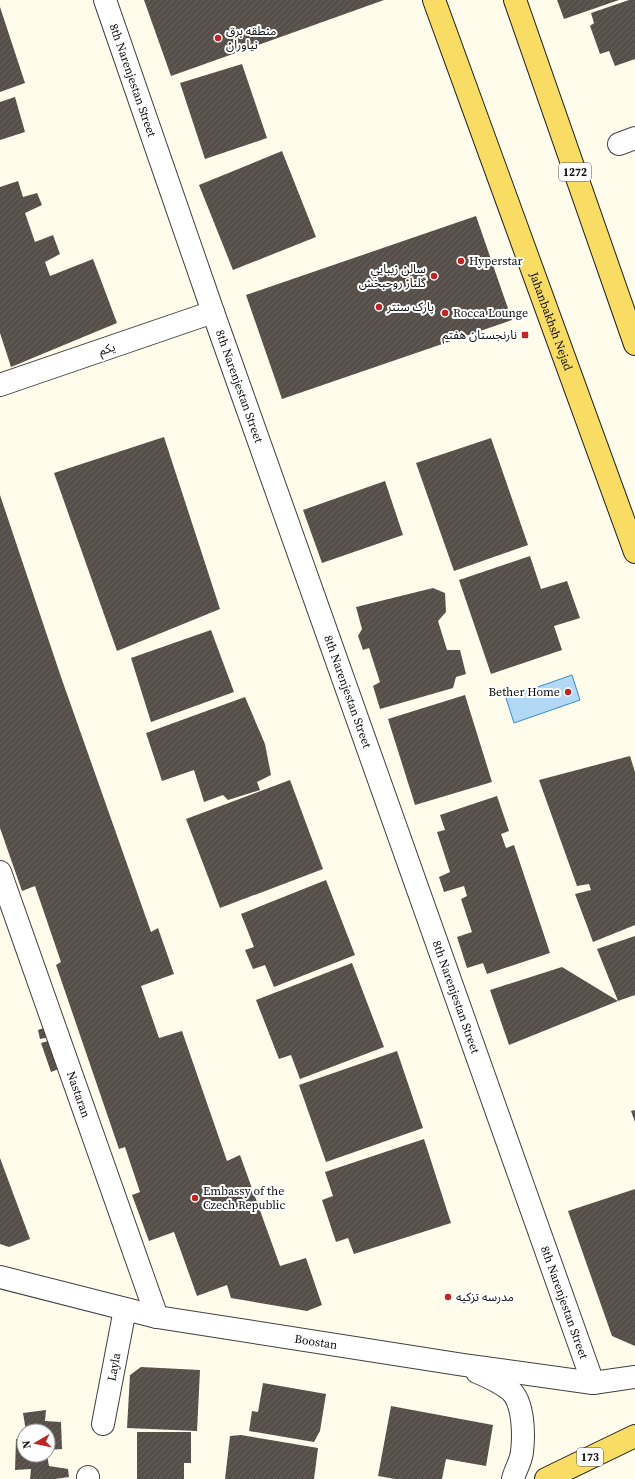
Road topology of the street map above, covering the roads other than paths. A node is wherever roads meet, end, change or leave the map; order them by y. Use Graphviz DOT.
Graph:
graph roads {
  1 [pos="105,0"];
  2 [pos="434,0"];
  3 [pos="515,0"];
  4 [pos="213,312"];
  5 [pos="635,344"];
  6 [pos="0,385"];
  7 [pos="635,552"];
  8 [pos="0,872"];
  9 [pos="0,1277"];
  10 [pos="125,1310"];
  11 [pos="157,1317"];
  12 [pos="464,1365"];
  13 [pos="635,1377"];
  14 [pos="593,1383"];
  15 [pos="103,1424"];
  16 [pos="635,1436"];
  17 [pos="513,1479"];
  18 [pos="546,1479"];
  1 -- 4 [label="street, 8th Narenjestan Street"];
  2 -- 7 [label="main road, Jahanbakhsh Nejad"];
  3 -- 5 [label="main road, 1272"];
  4 -- 6 [label="street, یکم"];
  4 -- 14 [label="street, 8th Narenjestan Street"];
  8 -- 11 [label="street, Nastaran"];
  9 -- 10 [label="street, Boostan"];
  10 -- 11 [label="street, Boostan"];
  10 -- 15 [label="street, Layla"];
  11 -- 12 [label="street, Boostan"];
  12 -- 14 [label="street, Boostan"];
  12 -- 17 [label="street"];
  13 -- 14 [label="street, Boostan"];
  16 -- 18 [label="main road, 173"];
}
